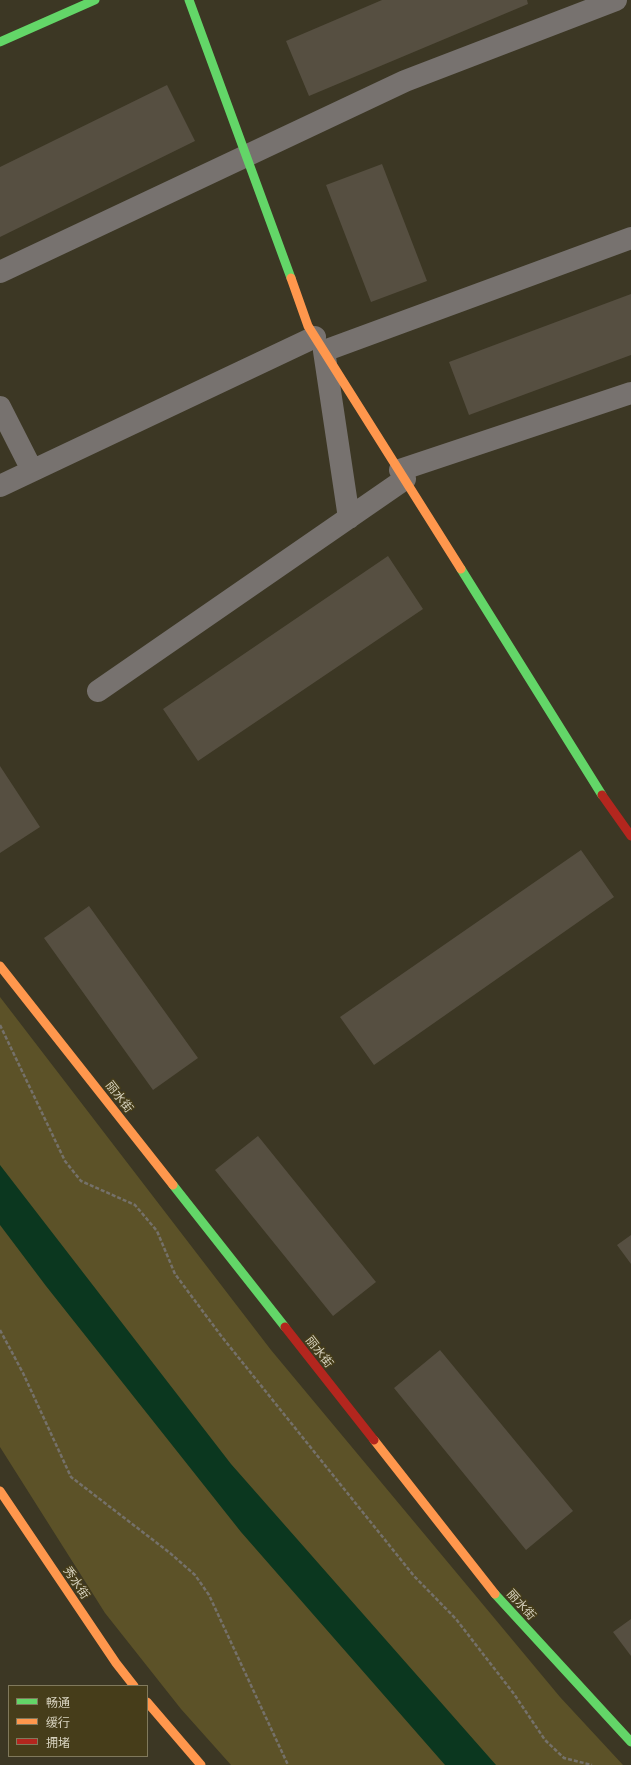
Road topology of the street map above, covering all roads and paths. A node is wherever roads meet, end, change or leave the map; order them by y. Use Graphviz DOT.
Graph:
graph roads {
  1 [pos="95,0"];
  2 [pos="189,0"];
  3 [pos="616,0"];
  4 [pos="0,42"];
  5 [pos="631,238"];
  6 [pos="0,272"];
  7 [pos="320,344"];
  8 [pos="631,393"];
  9 [pos="0,407"];
  10 [pos="32,470"];
  11 [pos="402,475"];
  12 [pos="0,486"];
  13 [pos="349,518"];
  14 [pos="98,691"];
  15 [pos="631,836"];
  16 [pos="0,966"];
  17 [pos="0,1025"];
  18 [pos="0,1330"];
  19 [pos="0,1491"];
  20 [pos="133,1685"];
  21 [pos="148,1703"];
  22 [pos="631,1742"];
  23 [pos="201,1765"];
  24 [pos="288,1765"];
  25 [pos="592,1765"];
  1 -- 4 [label="street"];
  2 -- 7 [label="street"];
  3 -- 6 [label="street"];
  5 -- 7 [label="street"];
  7 -- 10 [label="street"];
  7 -- 11 [label="street"];
  7 -- 13 [label="street"];
  8 -- 11 [label="street"];
  9 -- 10 [label="street"];
  10 -- 12 [label="street"];
  11 -- 13 [label="street"];
  11 -- 15 [label="street"];
  13 -- 14 [label="street"];
  16 -- 22 [label="street, 丽水街"];
  17 -- 25 [label="path"];
  18 -- 24 [label="path"];
  19 -- 20 [label="street, 秀水街"];
  21 -- 23 [label="street"];
}
